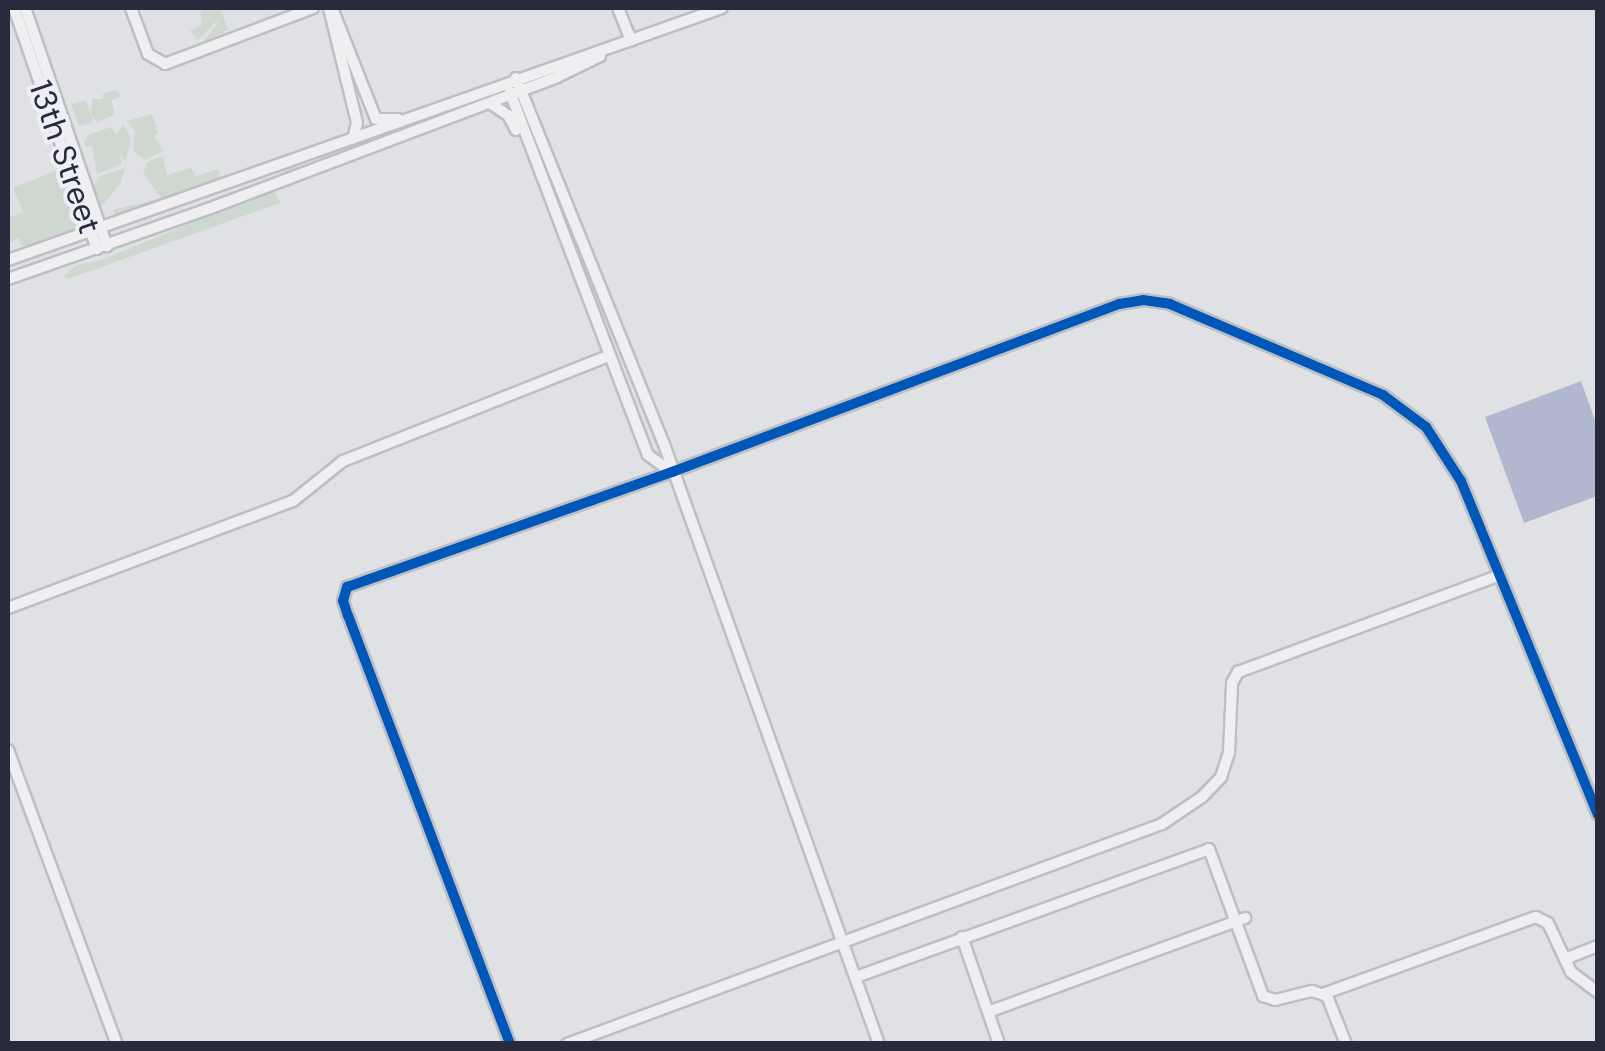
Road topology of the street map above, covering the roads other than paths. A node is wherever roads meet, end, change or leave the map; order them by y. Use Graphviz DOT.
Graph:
graph roads {
  1 [pos="14,8"];
  2 [pos="25,8"];
  3 [pos="131,8"];
  4 [pos="313,8"];
  5 [pos="330,8"];
  6 [pos="618,8"];
  7 [pos="722,8"];
  8 [pos="631,40"];
  9 [pos="512,80"];
  10 [pos="515,93"];
  11 [pos="490,102"];
  12 [pos="404,121"];
  13 [pos="353,140"];
  14 [pos="536,168"];
  15 [pos="95,230"];
  16 [pos="102,248"];
  17 [pos="8,260"];
  18 [pos="8,279"];
  19 [pos="608,356"];
  20 [pos="672,472"];
  21 [pos="1500,575"];
  22 [pos="8,608"];
  23 [pos="8,750"];
  24 [pos="1598,815"];
  25 [pos="1241,920"];
  26 [pos="962,937"];
  27 [pos="844,942"];
  28 [pos="1598,946"];
  29 [pos="1565,959"];
  30 [pos="856,977"];
  31 [pos="1598,992"];
  32 [pos="1323,994"];
  33 [pos="988,1012"];
  34 [pos="117,1044"];
  35 [pos="510,1044"];
  36 [pos="567,1044"];
  37 [pos="879,1044"];
  38 [pos="1000,1044"];
  39 [pos="1346,1044"];
  1 -- 15 [label="street, 13th Street"];
  2 -- 15 [label="street, 13th Street"];
  3 -- 4 [label="street"];
  5 -- 12 [label="street"];
  5 -- 13 [label="street"];
  6 -- 8 [label="street"];
  7 -- 8 [label="street"];
  8 -- 9 [label="street"];
  8 -- 10 [label="street"];
  9 -- 10 [label="street"];
  9 -- 12 [label="street"];
  10 -- 11 [label="street"];
  10 -- 14 [label="street"];
  10 -- 20 [label="street"];
  11 -- 14 [label="street"];
  11 -- 16 [label="street"];
  12 -- 13 [label="street"];
  13 -- 15 [label="street"];
  14 -- 19 [label="street"];
  15 -- 16 [label="street, 13th Street"];
  15 -- 17 [label="street"];
  16 -- 18 [label="street"];
  19 -- 20 [label="street"];
  19 -- 22 [label="street"];
  20 -- 21 [label="street"];
  20 -- 27 [label="street"];
  20 -- 35 [label="street"];
  21 -- 24 [label="street"];
  21 -- 27 [label="street"];
  23 -- 34 [label="street"];
  25 -- 26 [label="street"];
  25 -- 32 [label="street"];
  25 -- 33 [label="street"];
  26 -- 30 [label="street"];
  26 -- 33 [label="street"];
  27 -- 30 [label="street"];
  27 -- 36 [label="street"];
  28 -- 29 [label="street"];
  29 -- 31 [label="street"];
  29 -- 32 [label="street"];
  30 -- 37 [label="street"];
  32 -- 39 [label="street"];
  33 -- 38 [label="street"];
}
